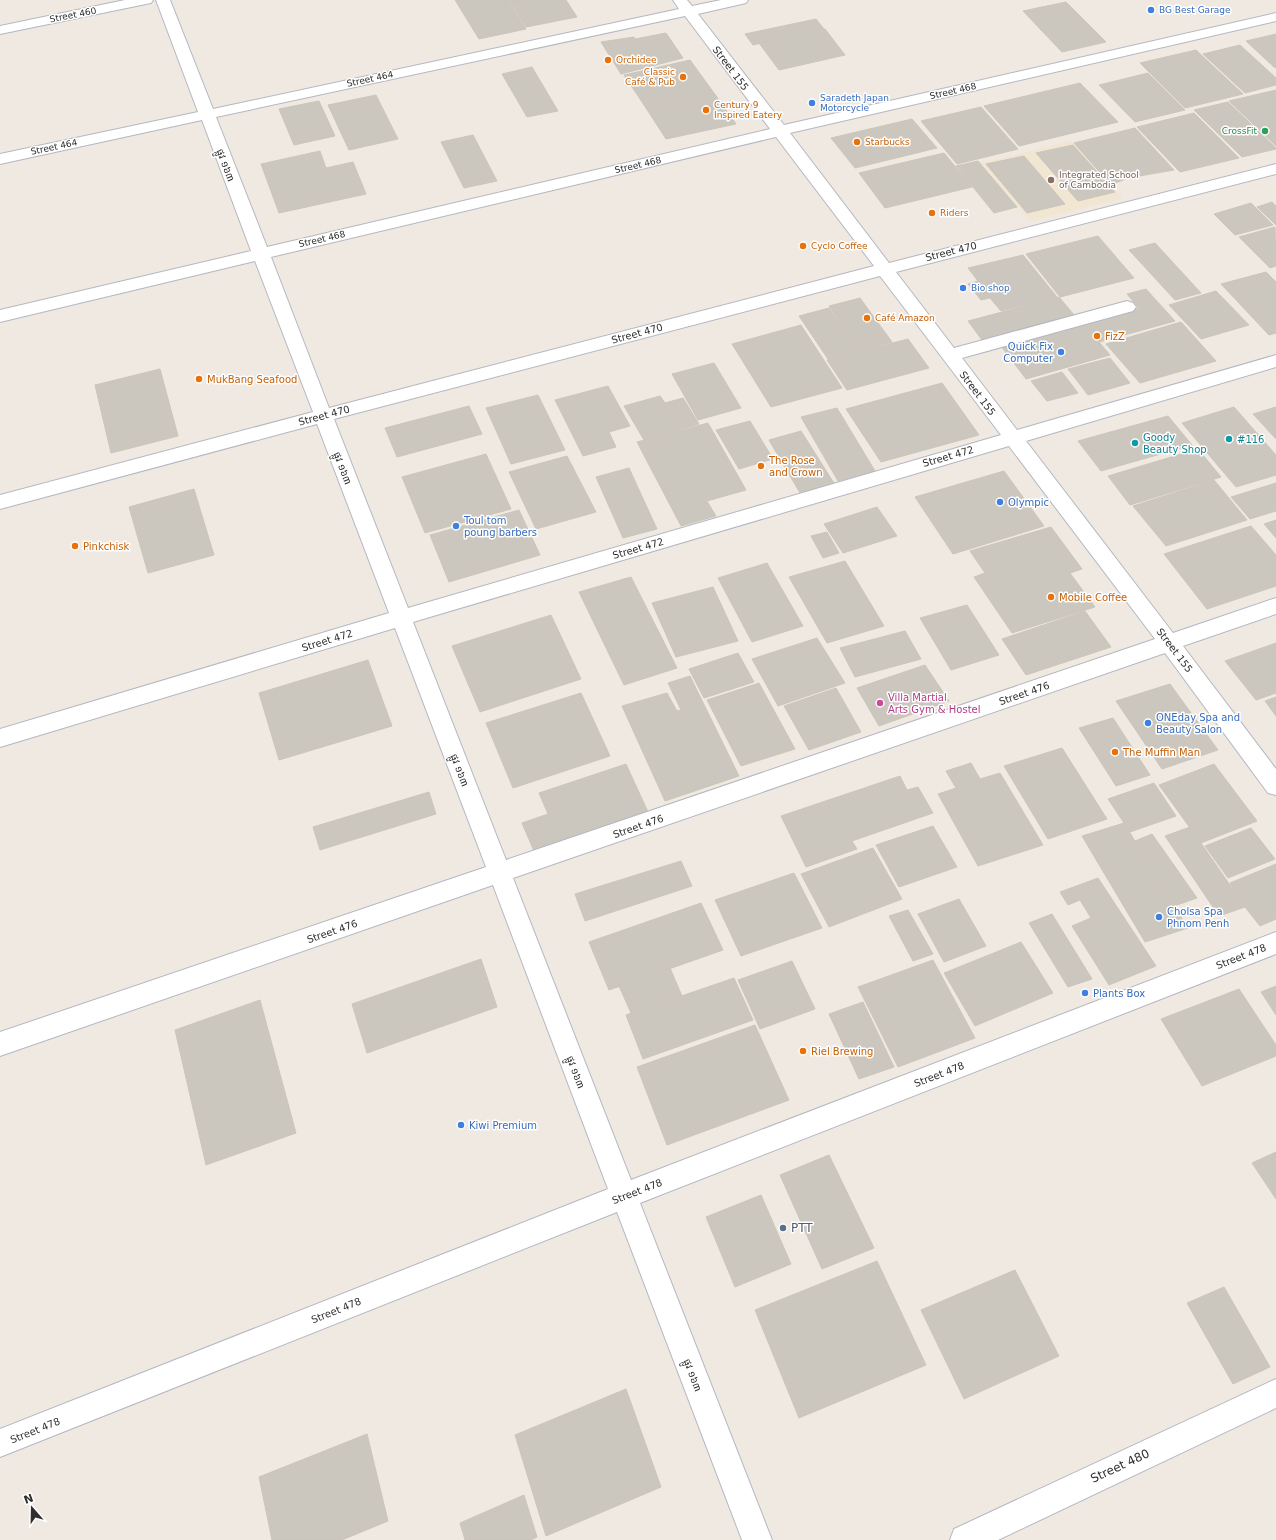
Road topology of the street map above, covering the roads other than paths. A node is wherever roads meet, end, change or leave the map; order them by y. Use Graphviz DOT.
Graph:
graph roads {
  1 [pos="146,0"];
  2 [pos="163,0"];
  3 [pos="741,0"];
  4 [pos="684,6"];
  5 [pos="1276,17"];
  6 [pos="0,30"];
  7 [pos="207,114"];
  8 [pos="780,131"];
  9 [pos="0,159"];
  10 [pos="1276,169"];
  11 [pos="260,254"];
  12 [pos="884,268"];
  13 [pos="1127,307"];
  14 [pos="0,316"];
  15 [pos="950,355"];
  16 [pos="1276,361"];
  17 [pos="323,415"];
  18 [pos="1012,438"];
  19 [pos="0,502"];
  20 [pos="1276,606"];
  21 [pos="401,618"];
  22 [pos="1169,643"];
  23 [pos="0,738"];
  24 [pos="1276,786"];
  25 [pos="500,874"];
  26 [pos="1276,943"];
  27 [pos="0,1044"];
  28 [pos="624,1196"];
  29 [pos="1276,1392"];
  30 [pos="0,1443"];
  31 [pos="757,1540"];
  32 [pos="964,1540"];
  1 -- 6 [label="street, Street 460"];
  2 -- 7 [label="street, ផ្លូវ ១៦៣"];
  3 -- 4 [label="street, Street 464"];
  4 -- 7 [label="street, Street 464"];
  4 -- 8 [label="street, Street 155"];
  5 -- 8 [label="street, Street 468"];
  7 -- 9 [label="street, Street 464"];
  7 -- 11 [label="street, ផ្លូវ ១៦៣"];
  8 -- 11 [label="street, Street 468"];
  8 -- 12 [label="street, Street 155"];
  10 -- 12 [label="street, Street 470"];
  11 -- 14 [label="street, Street 468"];
  11 -- 17 [label="street, ផ្លូវ ១៦៣"];
  12 -- 15 [label="street, Street 155"];
  12 -- 17 [label="street, Street 470"];
  13 -- 15 [label="street"];
  15 -- 18 [label="street, Street 155"];
  16 -- 18 [label="street, Street 472"];
  17 -- 19 [label="street, Street 470"];
  17 -- 21 [label="street, ផ្លូវ ១៦៣"];
  18 -- 21 [label="street, Street 472"];
  18 -- 22 [label="street, Street 155"];
  20 -- 22 [label="street, Street 476"];
  21 -- 23 [label="street, Street 472"];
  21 -- 25 [label="street, ផ្លូវ ១៦៣"];
  22 -- 24 [label="street, Street 155"];
  22 -- 25 [label="street, Street 476"];
  25 -- 27 [label="street, Street 476"];
  25 -- 28 [label="street, ផ្លូវ ១៦៣"];
  26 -- 28 [label="street, Street 478"];
  28 -- 30 [label="street, Street 478"];
  28 -- 31 [label="street, ផ្លូវ ១៦៣"];
  29 -- 32 [label="street, Street 480"];
}
